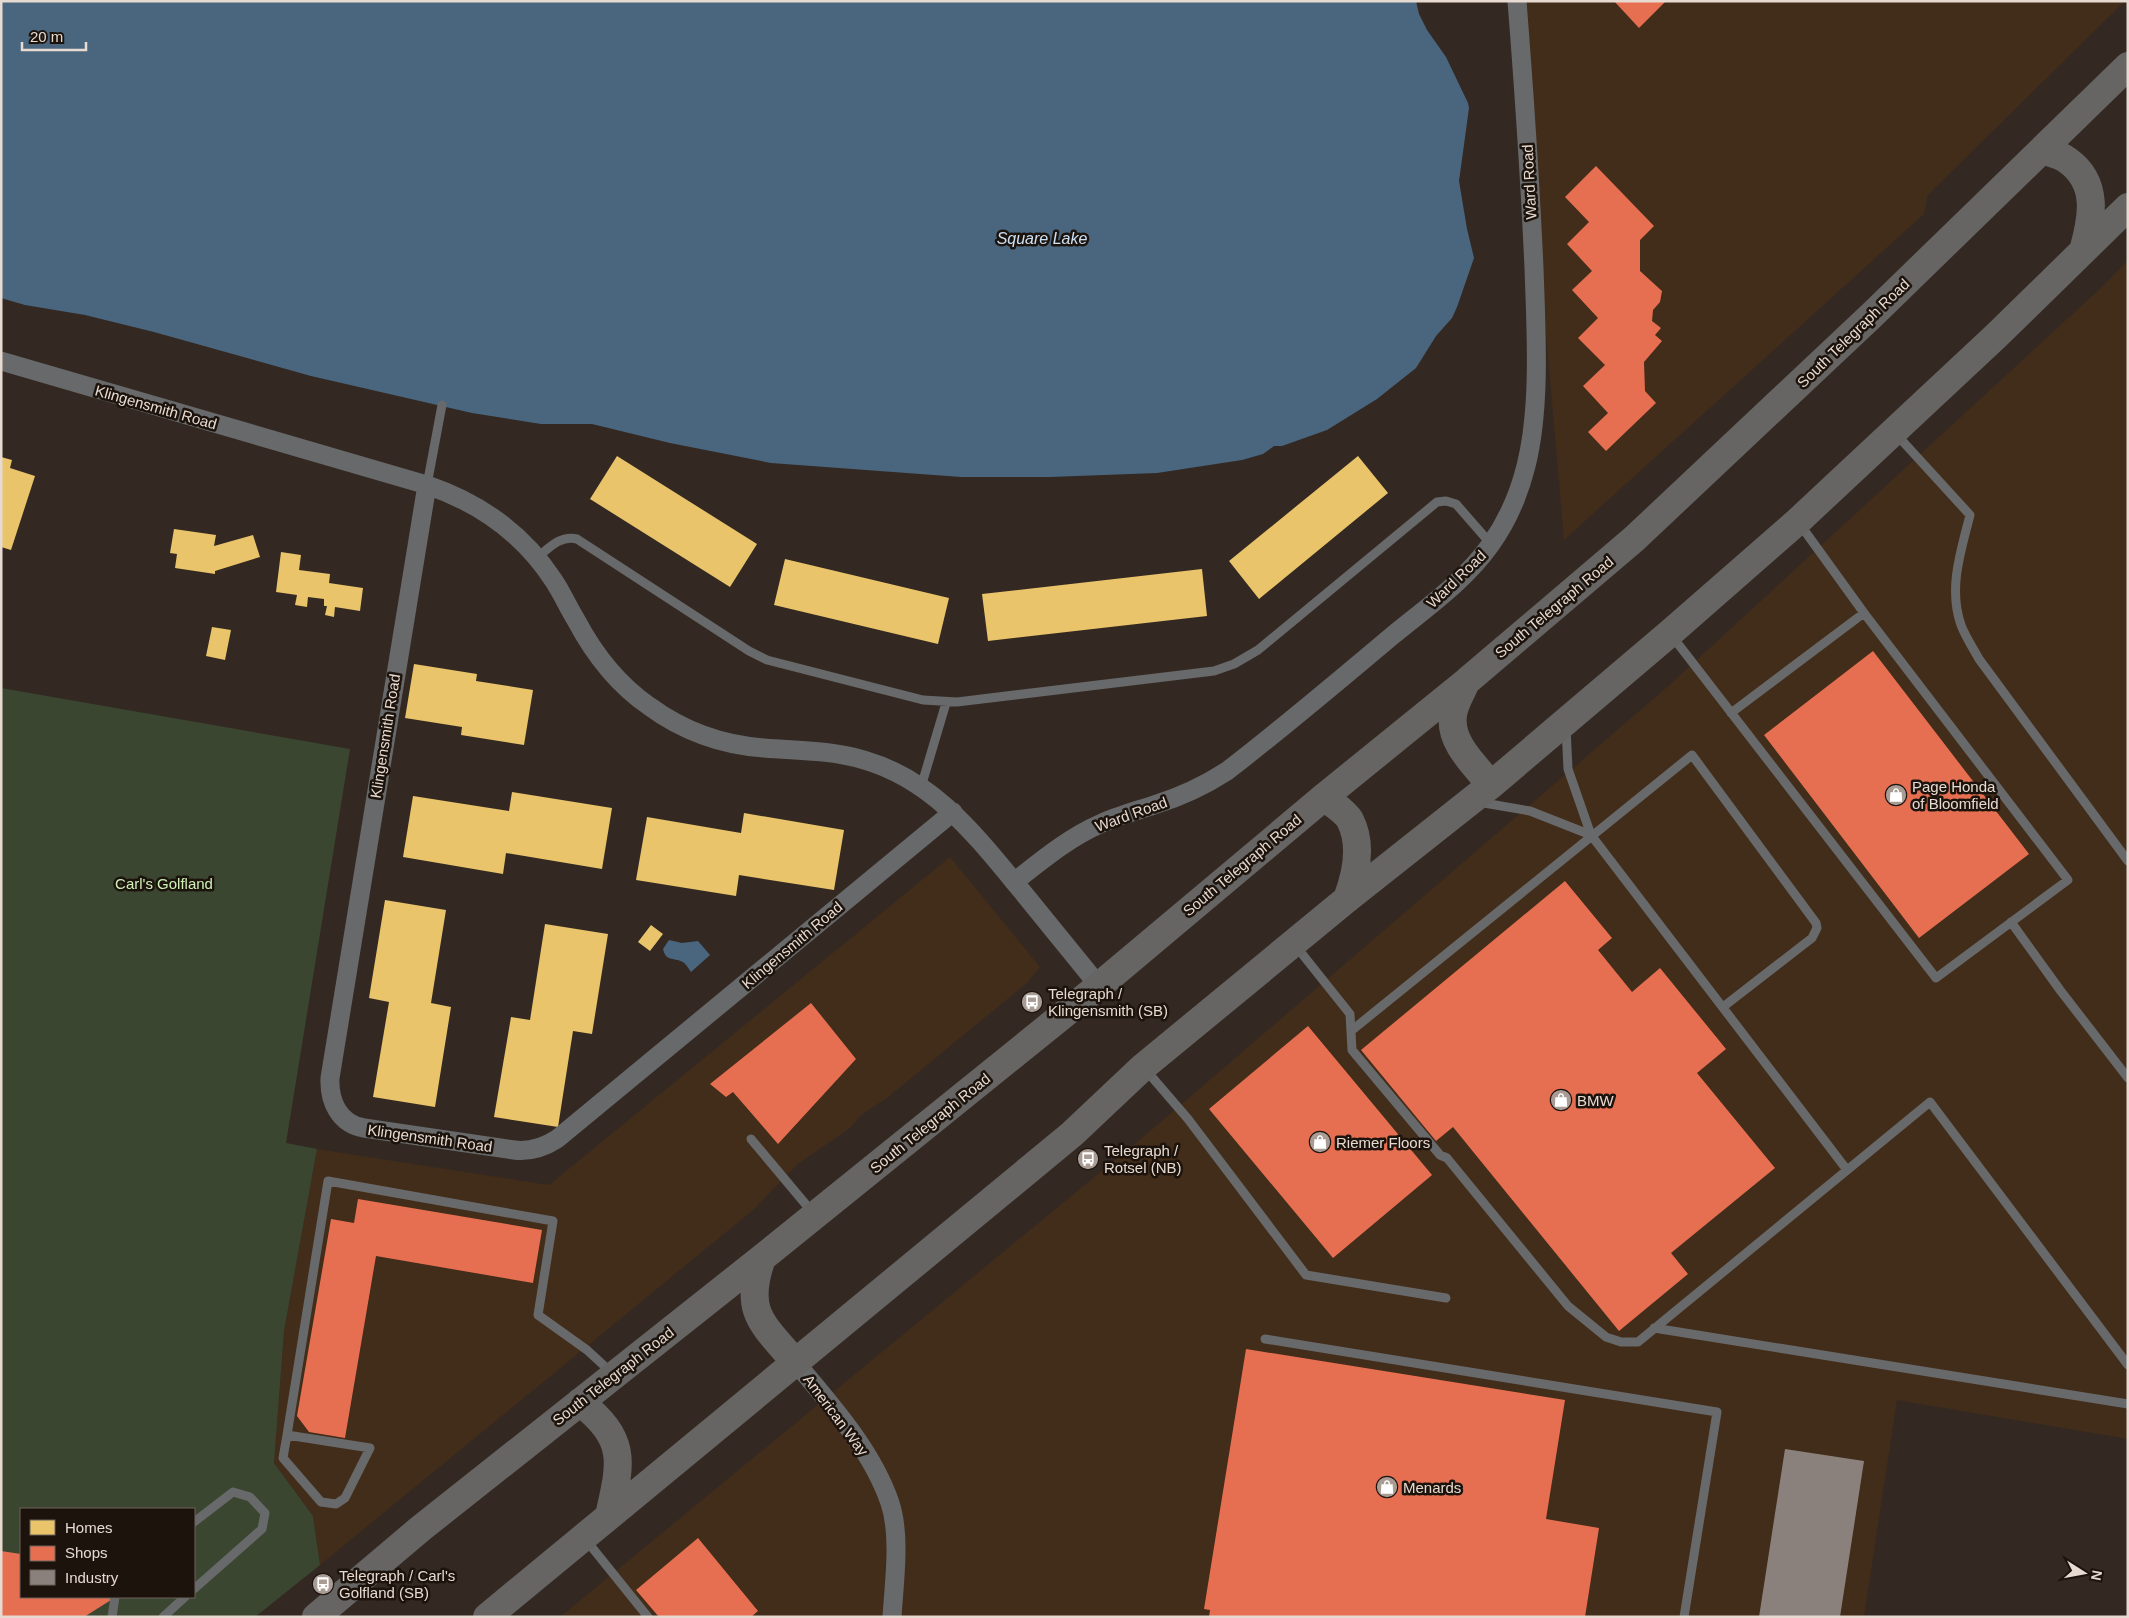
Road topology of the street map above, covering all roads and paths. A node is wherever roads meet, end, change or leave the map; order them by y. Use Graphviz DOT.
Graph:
graph roads {
  1 [pos="1517,1"];
  2 [pos="2128,66"];
  3 [pos="2042,150"];
  4 [pos="2128,207"];
  5 [pos="2083,251"];
  6 [pos="1,361"];
  7 [pos="442,405"];
  8 [pos="1894,432"];
  9 [pos="427,485"];
  10 [pos="1798,521"];
  11 [pos="1491,544"];
  12 [pos="537,558"];
  13 [pos="1864,613"];
  14 [pos="1670,633"];
  15 [pos="1467,681"];
  16 [pos="946,702"];
  17 [pos="1731,713"];
  18 [pos="1566,720"];
  19 [pos="921,787"];
  20 [pos="1481,793"];
  21 [pos="1324,797"];
  22 [pos="953,812"];
  23 [pos="1591,835"];
  24 [pos="2128,861"];
  25 [pos="1014,882"];
  26 [pos="1347,899"];
  27 [pos="2011,922"];
  28 [pos="1294,943"];
  29 [pos="1099,986"];
  30 [pos="1723,1007"];
  31 [pos="1351,1031"];
  32 [pos="1143,1067"];
  33 [pos="2128,1078"];
  34 [pos="751,1139"];
  35 [pos="1847,1170"];
  36 [pos="815,1215"];
  37 [pos="762,1258"];
  38 [pos="1446,1298"];
  39 [pos="1654,1328"];
  40 [pos="1265,1339"];
  41 [pos="795,1362"];
  42 [pos="2128,1366"];
  43 [pos="614,1375"];
  44 [pos="580,1402"];
  45 [pos="2128,1404"];
  46 [pos="286,1434"];
  47 [pos="609,1516"];
  48 [pos="195,1521"];
  49 [pos="584,1537"];
  50 [pos="195,1588"];
  51 [pos="115,1598"];
  52 [pos="185,1598"];
  53 [pos="112,1617"];
  54 [pos="163,1617"];
  55 [pos="316,1617"];
  56 [pos="487,1617"];
  57 [pos="648,1617"];
  58 [pos="892,1617"];
  59 [pos="1684,1617"];
  1 -- 11 [label="street, Ward Road"];
  2 -- 3 [label="highway, South Telegraph Road"];
  3 -- 5 [label="highway"];
  3 -- 15 [label="highway, South Telegraph Road"];
  4 -- 5 [label="highway"];
  5 -- 8 [label="highway"];
  6 -- 9 [label="street, Klingensmith Road"];
  7 -- 9 [label="lane"];
  8 -- 10 [label="highway"];
  8 -- 24 [label="lane"];
  9 -- 12 [label="street, Klingensmith Road"];
  9 -- 22 [label="street, Klingensmith Road"];
  10 -- 13 [label="lane"];
  10 -- 14 [label="highway"];
  11 -- 16 [label="lane"];
  11 -- 25 [label="street, Ward Road"];
  12 -- 16 [label="lane"];
  12 -- 19 [label="street, Klingensmith Road"];
  13 -- 17 [label="lane"];
  13 -- 27 [label="lane"];
  14 -- 17 [label="lane"];
  14 -- 18 [label="highway"];
  15 -- 20 [label="highway"];
  15 -- 21 [label="highway, South Telegraph Road"];
  16 -- 19 [label="lane"];
  17 -- 27 [label="lane"];
  18 -- 20 [label="highway"];
  18 -- 23 [label="lane"];
  19 -- 22 [label="street, Klingensmith Road"];
  20 -- 23 [label="lane"];
  20 -- 26 [label="highway"];
  21 -- 26 [label="highway"];
  21 -- 29 [label="highway, South Telegraph Road"];
  22 -- 25 [label="street, Klingensmith Road"];
  23 -- 30 [label="lane"];
  23 -- 30 [label="lane"];
  23 -- 31 [label="lane"];
  25 -- 29 [label="street, Klingensmith Road"];
  26 -- 28 [label="highway"];
  27 -- 33 [label="lane"];
  28 -- 31 [label="lane"];
  28 -- 32 [label="highway"];
  29 -- 36 [label="highway, South Telegraph Road"];
  30 -- 35 [label="lane"];
  31 -- 39 [label="lane"];
  32 -- 38 [label="lane"];
  32 -- 41 [label="highway"];
  34 -- 36 [label="lane"];
  35 -- 39 [label="lane"];
  35 -- 42 [label="lane"];
  36 -- 37 [label="highway, South Telegraph Road"];
  37 -- 41 [label="highway"];
  37 -- 43 [label="highway, South Telegraph Road"];
  39 -- 45 [label="lane"];
  40 -- 59 [label="lane"];
  41 -- 47 [label="highway"];
  41 -- 58 [label="street, American Way"];
  43 -- 44 [label="highway, South Telegraph Road"];
  43 -- 46 [label="lane"];
  44 -- 47 [label="highway"];
  44 -- 55 [label="highway, South Telegraph Road"];
  46 -- 46 [label="lane"];
  47 -- 49 [label="highway"];
  48 -- 50 [label="lane"];
  49 -- 56 [label="highway"];
  49 -- 57 [label="lane"];
  51 -- 53 [label="lane"];
  52 -- 54 [label="lane"];
}
